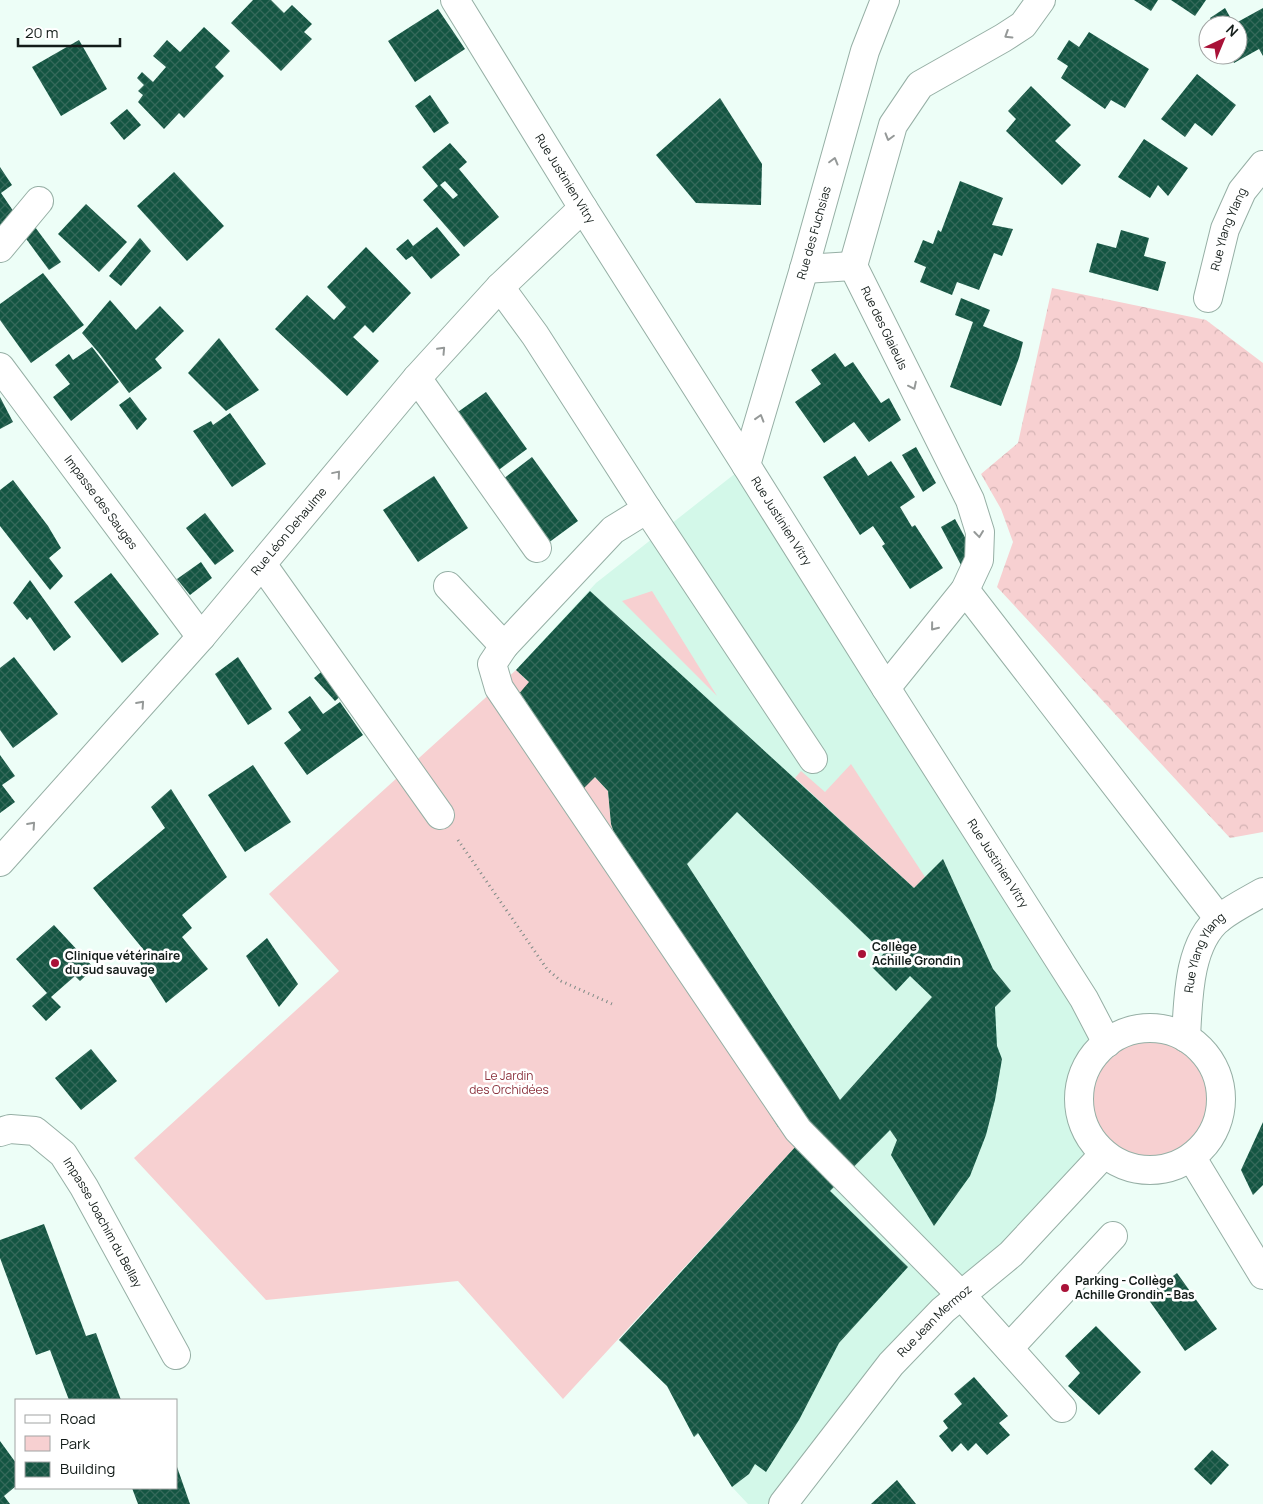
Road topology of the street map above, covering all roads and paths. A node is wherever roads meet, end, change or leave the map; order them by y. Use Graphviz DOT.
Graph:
graph roads {
  1 [pos="455,0"];
  2 [pos="885,0"];
  3 [pos="1041,0"];
  4 [pos="1263,165"];
  5 [pos="39,201"];
  6 [pos="583,208"];
  7 [pos="0,248"];
  8 [pos="853,266"];
  9 [pos="804,270"];
  10 [pos="500,287"];
  11 [pos="1208,298"];
  12 [pos="0,367"];
  13 [pos="417,378"];
  14 [pos="746,465"];
  15 [pos="647,509"];
  16 [pos="536,548"];
  17 [pos="262,564"];
  18 [pos="448,586"];
  19 [pos="965,590"];
  20 [pos="201,637"];
  21 [pos="504,646"];
  22 [pos="886,688"];
  23 [pos="813,759"];
  24 [pos="440,815"];
  25 [pos="0,862"];
  26 [pos="1263,892"];
  27 [pos="1219,919"];
  28 [pos="612,1004"];
  29 [pos="1186,1038"];
  30 [pos="1107,1043"];
  31 [pos="0,1132"];
  32 [pos="1104,1154"];
  33 [pos="1192,1158"];
  34 [pos="1113,1236"];
  35 [pos="1263,1275"];
  36 [pos="961,1295"];
  37 [pos="1008,1348"];
  38 [pos="176,1354"];
  39 [pos="1062,1408"];
  40 [pos="783,1504"];
  1 -- 6 [label="street, Rue Justinien Vitry"];
  9 -- 2 [label="street, Rue des Fuchsias, one-way"];
  3 -- 8 [label="street, one-way"];
  4 -- 11 [label="street, Rue Ylang Ylang"];
  5 -- 7 [label="street"];
  6 -- 10 [label="street, Rue Léon Dehaulme"];
  6 -- 14 [label="street, Rue Justinien Vitry"];
  8 -- 9 [label="street"];
  8 -- 19 [label="street, Rue des Glaieuls, one-way"];
  14 -- 9 [label="street, Rue des Fuchsias, one-way"];
  13 -- 10 [label="street, Rue Léon Dehaulme, one-way"];
  10 -- 15 [label="street"];
  12 -- 20 [label="street, Impasse des Sauges"];
  13 -- 16 [label="street"];
  17 -- 13 [label="street, Rue Léon Dehaulme, one-way"];
  14 -- 22 [label="street, Rue Justinien Vitry"];
  15 -- 21 [label="street"];
  15 -- 23 [label="street"];
  17 -- 20 [label="street, Rue Léon Dehaulme"];
  17 -- 24 [label="street"];
  18 -- 21 [label="street"];
  19 -- 22 [label="street, Rue des Glaieuls, one-way"];
  19 -- 27 [label="street"];
  25 -- 20 [label="street, Rue Léon Dehaulme, one-way"];
  21 -- 36 [label="street"];
  22 -- 30 [label="street, Rue Justinien Vitry"];
  24 -- 28 [label="path"];
  26 -- 27 [label="street, Rue Ylang Ylang"];
  27 -- 29 [label="street, Rue Ylang Ylang"];
  29 -- 30 [label="street"];
  29 -- 33 [label="street"];
  30 -- 32 [label="street"];
  31 -- 38 [label="street, Impasse Joachim du Bellay"];
  32 -- 33 [label="street"];
  32 -- 36 [label="street, Rue Jean Mermoz"];
  33 -- 35 [label="street"];
  34 -- 37 [label="street"];
  36 -- 37 [label="street"];
  36 -- 40 [label="street, Rue Jean Mermoz"];
  37 -- 39 [label="street"];
}
